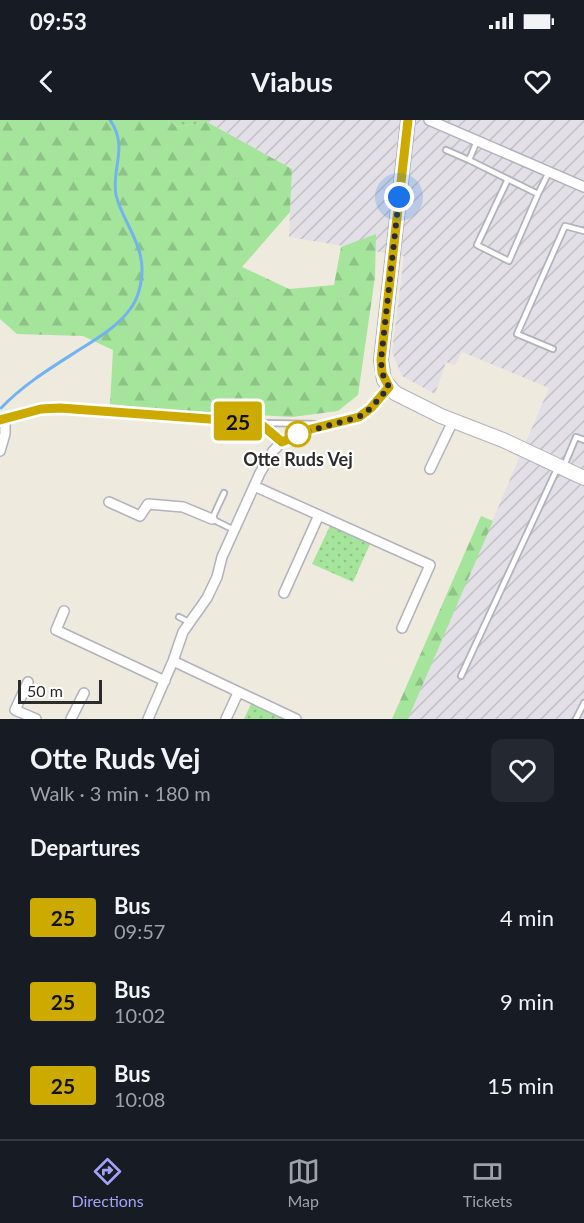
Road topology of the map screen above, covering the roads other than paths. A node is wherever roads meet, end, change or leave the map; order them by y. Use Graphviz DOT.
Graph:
graph roads {
  1 [pos="408,120"];
  2 [pos="429,120"];
  3 [pos="477,141"];
  4 [pos="446,150"];
  5 [pos="469,160"];
  6 [pos="549,172"];
  7 [pos="508,179"];
  8 [pos="584,187"];
  9 [pos="538,194"];
  10 [pos="584,231"];
  11 [pos="553,349"];
  12 [pos="389,387"];
  13 [pos="3,420"];
  14 [pos="453,421"];
  15 [pos="250,422"];
  16 [pos="336,423"];
  17 [pos="584,440"];
  18 [pos="282,442"];
  19 [pos="0,451"];
  20 [pos="560,467"];
  21 [pos="430,469"];
  22 [pos="584,478"];
  23 [pos="254,486"];
  24 [pos="224,493"];
  25 [pos="109,502"];
  26 [pos="319,515"];
  27 [pos="212,519"];
  28 [pos="234,530"];
  29 [pos="284,593"];
  30 [pos="64,611"];
  31 [pos="179,617"];
  32 [pos="189,622"];
  33 [pos="402,628"];
  34 [pos="173,661"];
  35 [pos="461,676"];
  36 [pos="165,681"];
  37 [pos="28,682"];
  38 [pos="84,693"];
  39 [pos="238,693"];
  40 [pos="584,703"];
  41 [pos="36,719"];
  42 [pos="71,719"];
  43 [pos="148,719"];
  44 [pos="226,719"];
  45 [pos="296,719"];
  46 [pos="576,719"];
  1 -- 12 [label="street"];
  2 -- 3 [label="street"];
  3 -- 5 [label="lane"];
  3 -- 6 [label="street"];
  4 -- 5 [label="lane"];
  5 -- 7 [label="lane"];
  6 -- 8 [label="street"];
  6 -- 9 [label="lane"];
  7 -- 9 [label="lane"];
  7 -- 9 [label="lane"];
  10 -- 11 [label="lane"];
  12 -- 14 [label="street"];
  12 -- 16 [label="street"];
  13 -- 15 [label="street"];
  13 -- 19 [label="street"];
  14 -- 20 [label="street"];
  14 -- 21 [label="street"];
  15 -- 16 [label="lane"];
  15 -- 18 [label="street"];
  16 -- 18 [label="street"];
  17 -- 20 [label="lane"];
  18 -- 23 [label="street"];
  20 -- 22 [label="street"];
  20 -- 35 [label="lane"];
  23 -- 26 [label="street"];
  23 -- 28 [label="street"];
  24 -- 27 [label="lane"];
  25 -- 27 [label="street"];
  26 -- 29 [label="street"];
  26 -- 33 [label="street"];
  27 -- 28 [label="lane"];
  28 -- 32 [label="street"];
  30 -- 36 [label="street"];
  31 -- 32 [label="lane"];
  32 -- 34 [label="street"];
  34 -- 36 [label="street"];
  34 -- 39 [label="street"];
  36 -- 43 [label="street"];
  37 -- 41 [label="street"];
  38 -- 42 [label="street"];
  39 -- 44 [label="street"];
  39 -- 45 [label="street"];
  40 -- 46 [label="lane"];
}
